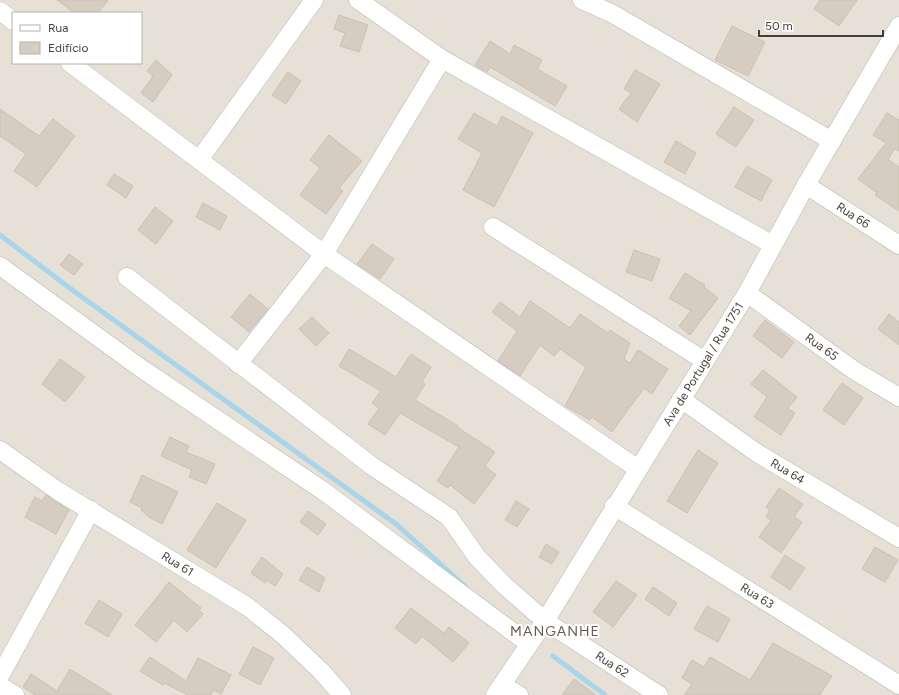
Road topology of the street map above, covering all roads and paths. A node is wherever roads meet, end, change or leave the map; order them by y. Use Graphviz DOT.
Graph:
graph roads {
  1 [pos="314,0"];
  2 [pos="358,0"];
  3 [pos="582,0"];
  4 [pos="0,11"];
  5 [pos="12,20"];
  6 [pos="899,26"];
  7 [pos="894,48"];
  8 [pos="442,59"];
  9 [pos="71,64"];
  10 [pos="832,141"];
  11 [pos="199,160"];
  12 [pos="806,185"];
  13 [pos="493,228"];
  14 [pos="773,245"];
  15 [pos="899,245"];
  16 [pos="324,254"];
  17 [pos="0,266"];
  18 [pos="127,277"];
  19 [pos="747,293"];
  20 [pos="705,361"];
  21 [pos="238,364"];
  22 [pos="899,397"];
  23 [pos="681,399"];
  24 [pos="0,450"];
  25 [pos="638,469"];
  26 [pos="614,506"];
  27 [pos="91,510"];
  28 [pos="899,538"];
  29 [pos="545,621"];
  30 [pos="529,644"];
  31 [pos="0,676"];
  32 [pos="899,685"];
  33 [pos="0,686"];
  34 [pos="499,690"];
  35 [pos="15,695"];
  36 [pos="342,695"];
  37 [pos="519,695"];
  38 [pos="659,695"];
  1 -- 11 [label="street"];
  2 -- 8 [label="street"];
  3 -- 10 [label="street"];
  4 -- 5 [label="street"];
  6 -- 7 [label="street, Ava de Portugal / Rua 1751"];
  7 -- 10 [label="street, Ava de Portugal / Rua 1751"];
  8 -- 14 [label="street"];
  8 -- 16 [label="street"];
  9 -- 11 [label="street"];
  10 -- 12 [label="street, Ava de Portugal / Rua 1751"];
  11 -- 16 [label="street"];
  12 -- 14 [label="street, Ava de Portugal / Rua 1751"];
  12 -- 15 [label="street, Rua 66"];
  13 -- 20 [label="street"];
  14 -- 19 [label="street, Ava de Portugal / Rua 1751"];
  16 -- 21 [label="street"];
  16 -- 25 [label="street"];
  17 -- 30 [label="street"];
  18 -- 21 [label="street, Rua 62"];
  19 -- 20 [label="street, Ava de Portugal / Rua 1751"];
  19 -- 22 [label="street, Rua 65"];
  20 -- 23 [label="street, Ava de Portugal / Rua 1751"];
  21 -- 29 [label="street, Rua 62"];
  23 -- 25 [label="street, Ava de Portugal / Rua 1751"];
  23 -- 28 [label="street, Rua 64"];
  24 -- 27 [label="street, Rua 61"];
  25 -- 26 [label="street, Ava de Portugal / Rua 1751"];
  26 -- 29 [label="street, Ava de Portugal / Rua 1751"];
  26 -- 32 [label="street, Rua 63"];
  27 -- 31 [label="street"];
  27 -- 36 [label="street, Rua 61"];
  29 -- 30 [label="street, Ava de Portugal / Rua 1751"];
  29 -- 38 [label="street, Rua 62"];
  30 -- 34 [label="street, Ava de Portugal / Rua 1751"];
  33 -- 35 [label="street"];
  34 -- 37 [label="street"];
}
